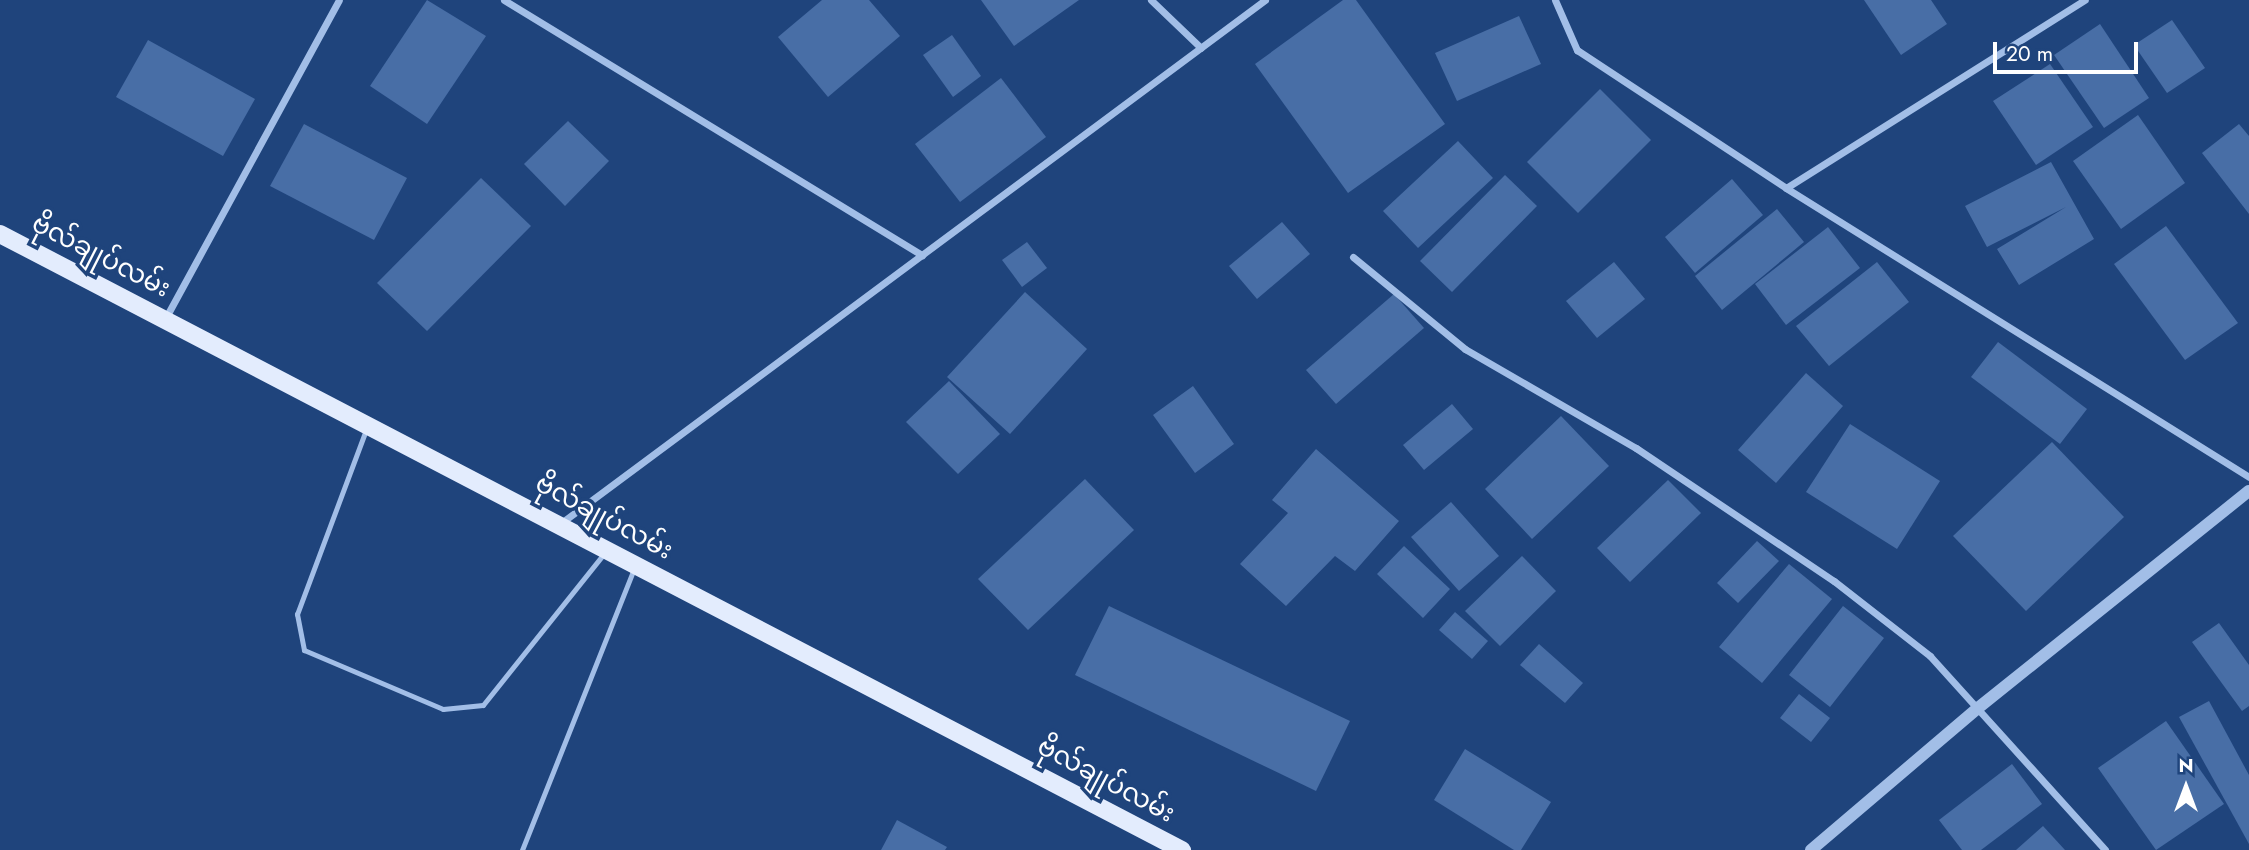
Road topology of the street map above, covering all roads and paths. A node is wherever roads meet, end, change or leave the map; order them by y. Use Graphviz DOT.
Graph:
graph roads {
  1 [pos="339,0"];
  2 [pos="504,0"];
  3 [pos="1151,0"];
  4 [pos="1265,0"];
  5 [pos="1555,0"];
  6 [pos="2085,0"];
  7 [pos="1200,48"];
  8 [pos="1786,188"];
  9 [pos="0,234"];
  10 [pos="922,255"];
  11 [pos="1353,257"];
  12 [pos="165,319"];
  13 [pos="369,424"];
  14 [pos="2249,477"];
  15 [pos="2249,491"];
  16 [pos="561,523"];
  17 [pos="608,548"];
  18 [pos="636,563"];
  19 [pos="1978,708"];
  20 [pos="522,850"];
  21 [pos="1182,850"];
  22 [pos="1811,850"];
  23 [pos="2105,850"];
  1 -- 12 [label="street"];
  2 -- 10 [label="street"];
  3 -- 7 [label="street"];
  4 -- 7 [label="street"];
  5 -- 8 [label="street"];
  6 -- 8 [label="street"];
  7 -- 10 [label="street"];
  8 -- 14 [label="street"];
  9 -- 12 [label="main road, ဗိုလ်ချုပ်လမ်း"];
  10 -- 16 [label="street"];
  11 -- 19 [label="street"];
  12 -- 13 [label="main road, ဗိုလ်ချုပ်လမ်း"];
  13 -- 16 [label="main road, ဗိုလ်ချုပ်လမ်း"];
  13 -- 17 [label="lane"];
  15 -- 19 [label="street"];
  16 -- 17 [label="main road, ဗိုလ်ချုပ်လမ်း"];
  17 -- 18 [label="main road, ဗိုလ်ချုပ်လမ်း"];
  18 -- 20 [label="lane"];
  18 -- 21 [label="main road, ဗိုလ်ချုပ်လမ်း"];
  19 -- 22 [label="street"];
  19 -- 23 [label="street"];
}
